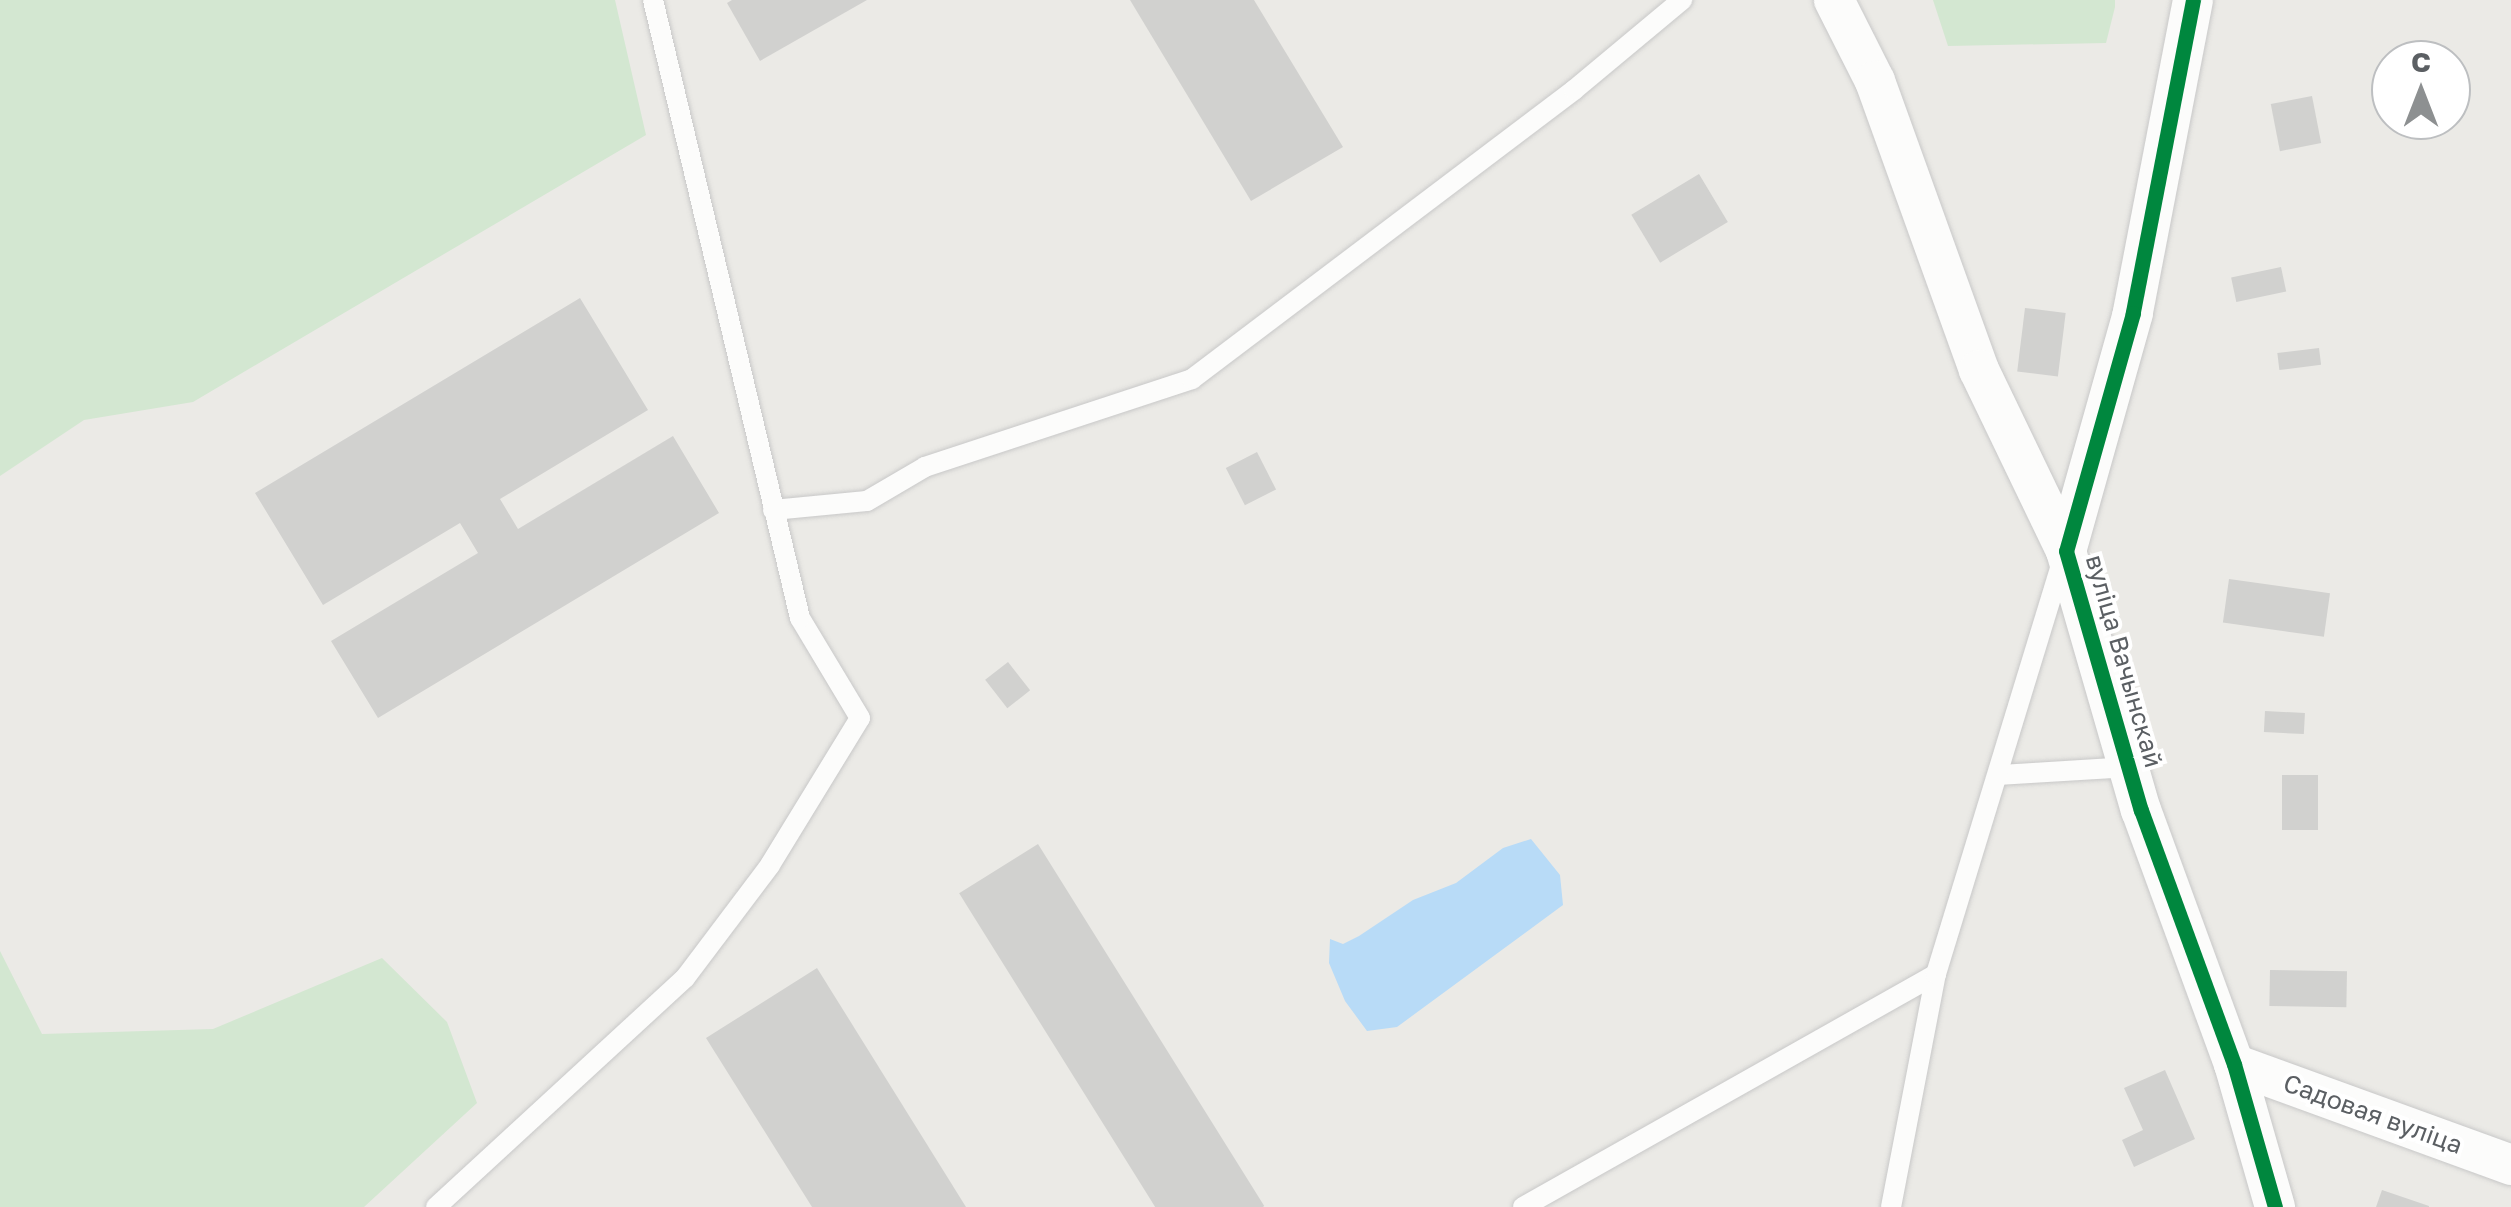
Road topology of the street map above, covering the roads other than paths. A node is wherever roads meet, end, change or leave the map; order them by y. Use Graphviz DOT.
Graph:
graph roads {
  1 [pos="654,0"];
  2 [pos="1682,0"];
  3 [pos="1834,0"];
  4 [pos="2193,0"];
  5 [pos="773,510"];
  6 [pos="2066,552"];
  7 [pos="2128,767"];
  8 [pos="1999,776"];
  9 [pos="1936,974"];
  10 [pos="2234,1064"];
  11 [pos="2511,1165"];
  12 [pos="436,1207"];
  13 [pos="1523,1207"];
  14 [pos="1891,1207"];
  15 [pos="2275,1207"];
  1 -- 5 [label="lane"];
  2 -- 5 [label="lane"];
  3 -- 6 [label="street"];
  4 -- 6 [label="street, вуліца Вачынскай"];
  5 -- 12 [label="lane"];
  6 -- 7 [label="street, вуліца Вачынскай"];
  6 -- 8 [label="lane"];
  7 -- 8 [label="lane"];
  7 -- 10 [label="street, вуліца Вачынскай"];
  8 -- 9 [label="lane"];
  9 -- 13 [label="lane"];
  9 -- 14 [label="lane"];
  10 -- 11 [label="street, Садовая вуліца"];
  10 -- 15 [label="street, вуліца Вачынскай"];
}
